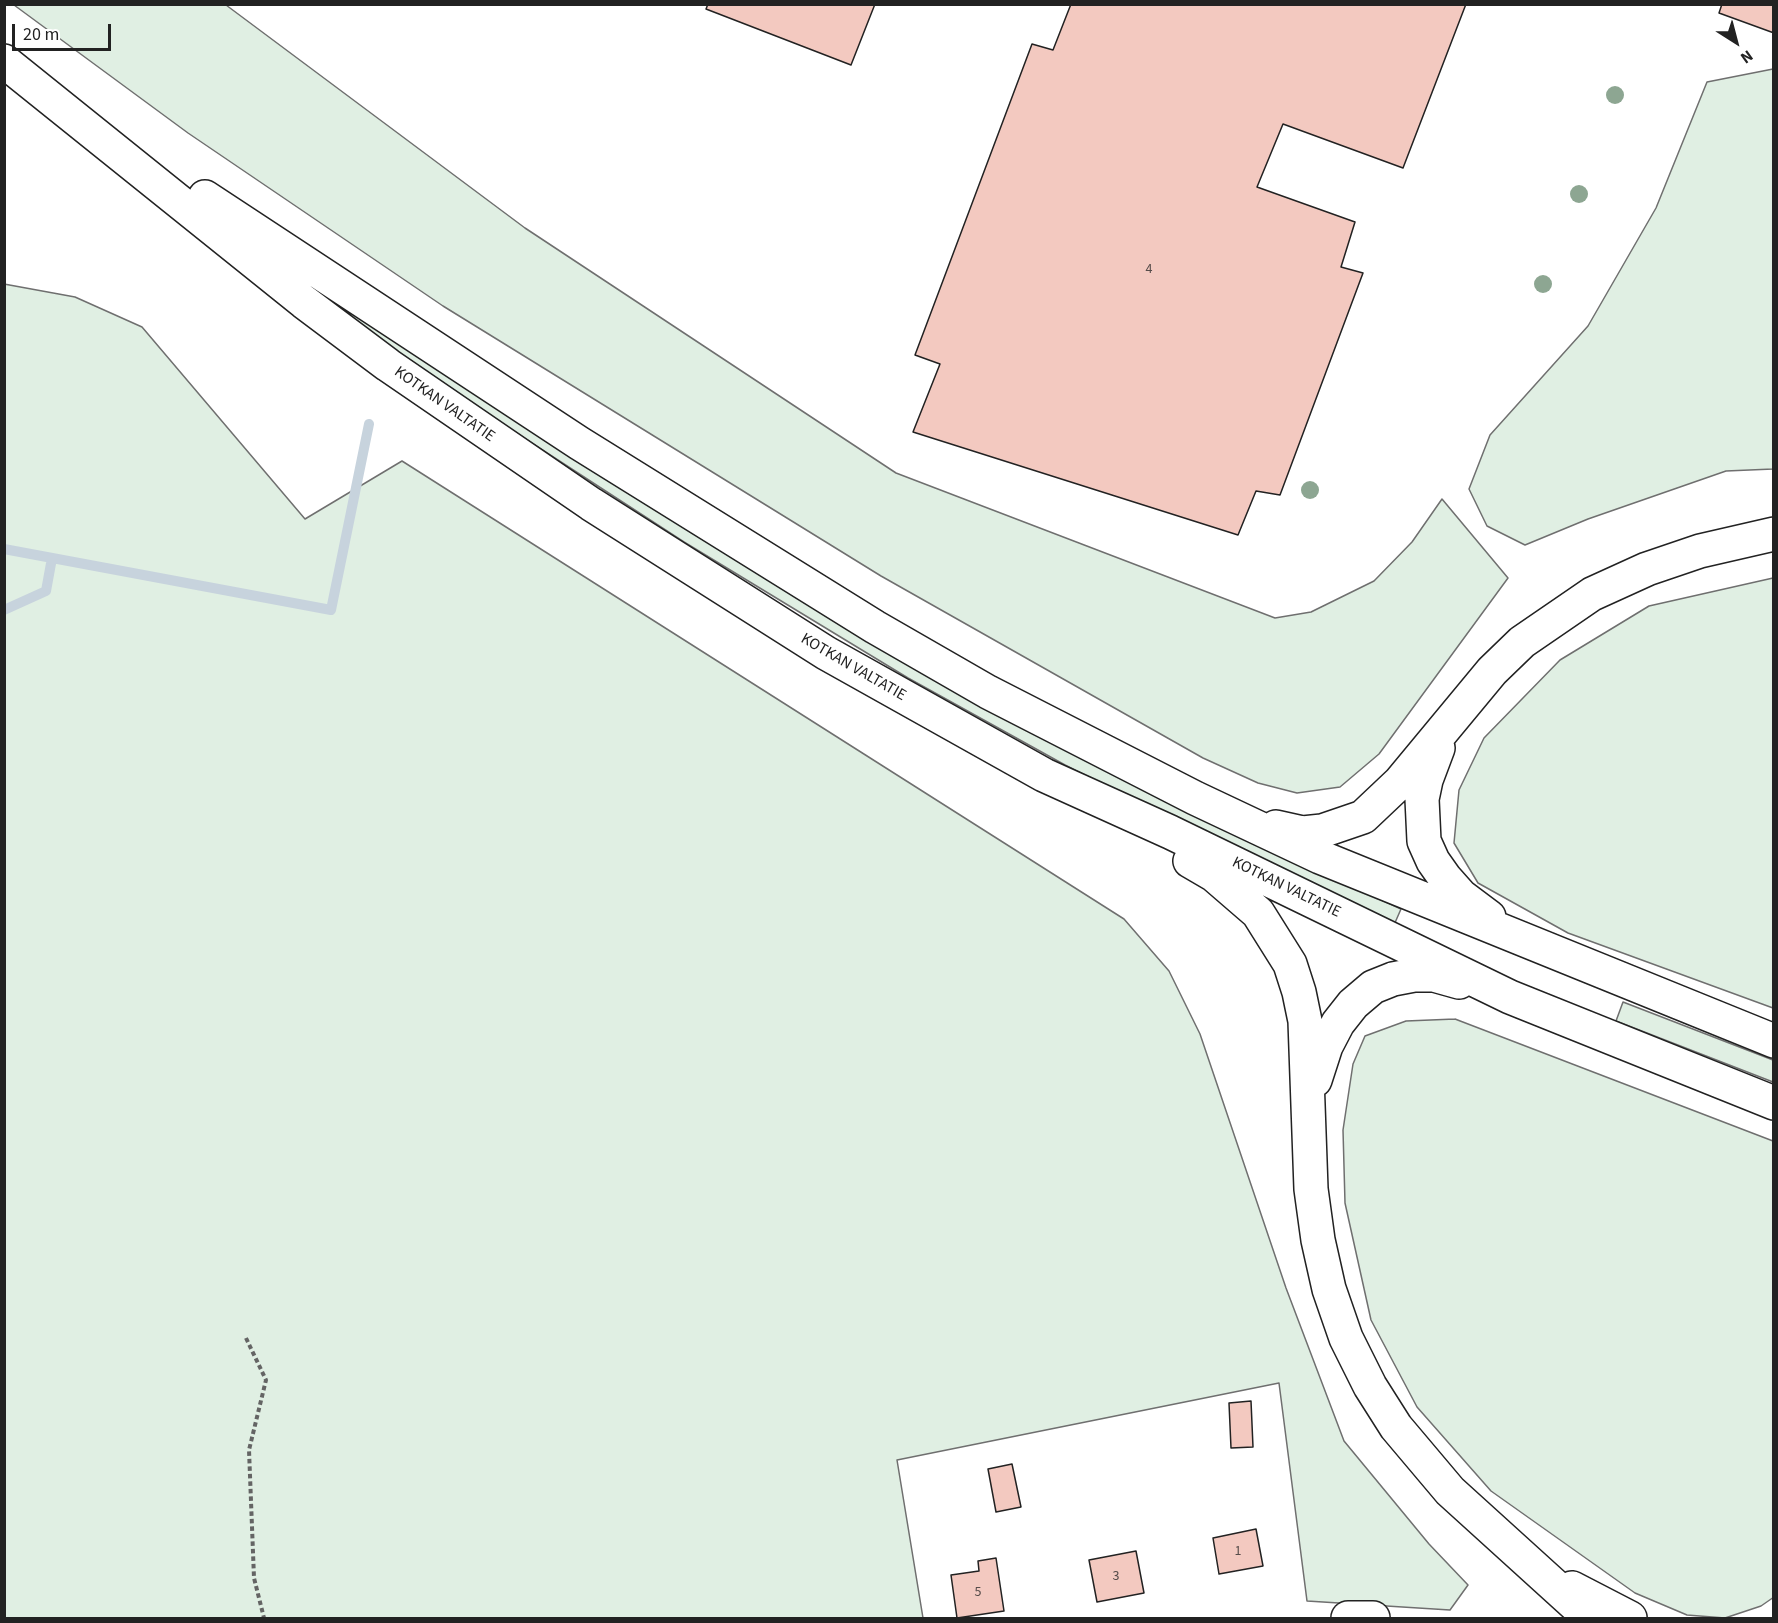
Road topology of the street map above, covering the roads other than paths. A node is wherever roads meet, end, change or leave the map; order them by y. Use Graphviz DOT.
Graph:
graph roads {
  1 [pos="14,69"];
  2 [pos="1773,534"];
  3 [pos="1459,710"];
  4 [pos="1044,775"];
  5 [pos="1195,798"];
  6 [pos="1550,951"];
  7 [pos="1510,997"];
  8 [pos="1773,1041"];
  9 [pos="1773,1103"];
  10 [pos="1309,1114"];
  11 [pos="1513,1550"];
  12 [pos="1348,1618"];
  13 [pos="1373,1618"];
  14 [pos="1590,1618"];
  15 [pos="1630,1618"];
  1 -- 4 [label="main road, KOTKAN VALTATIE"];
  1 -- 5 [label="main road, KOTKAN VALTATIE"];
  2 -- 3 [label="main road"];
  3 -- 5 [label="main road"];
  3 -- 6 [label="main road"];
  4 -- 7 [label="main road, KOTKAN VALTATIE"];
  4 -- 10 [label="main road"];
  5 -- 6 [label="main road, KOTKAN VALTATIE"];
  6 -- 8 [label="main road, KOTKAN VALTATIE"];
  7 -- 9 [label="main road, KOTKAN VALTATIE"];
  7 -- 10 [label="main road"];
  10 -- 11 [label="main road"];
  11 -- 14 [label="main road"];
  11 -- 15 [label="main road"];
  12 -- 13 [label="main road"];
}
